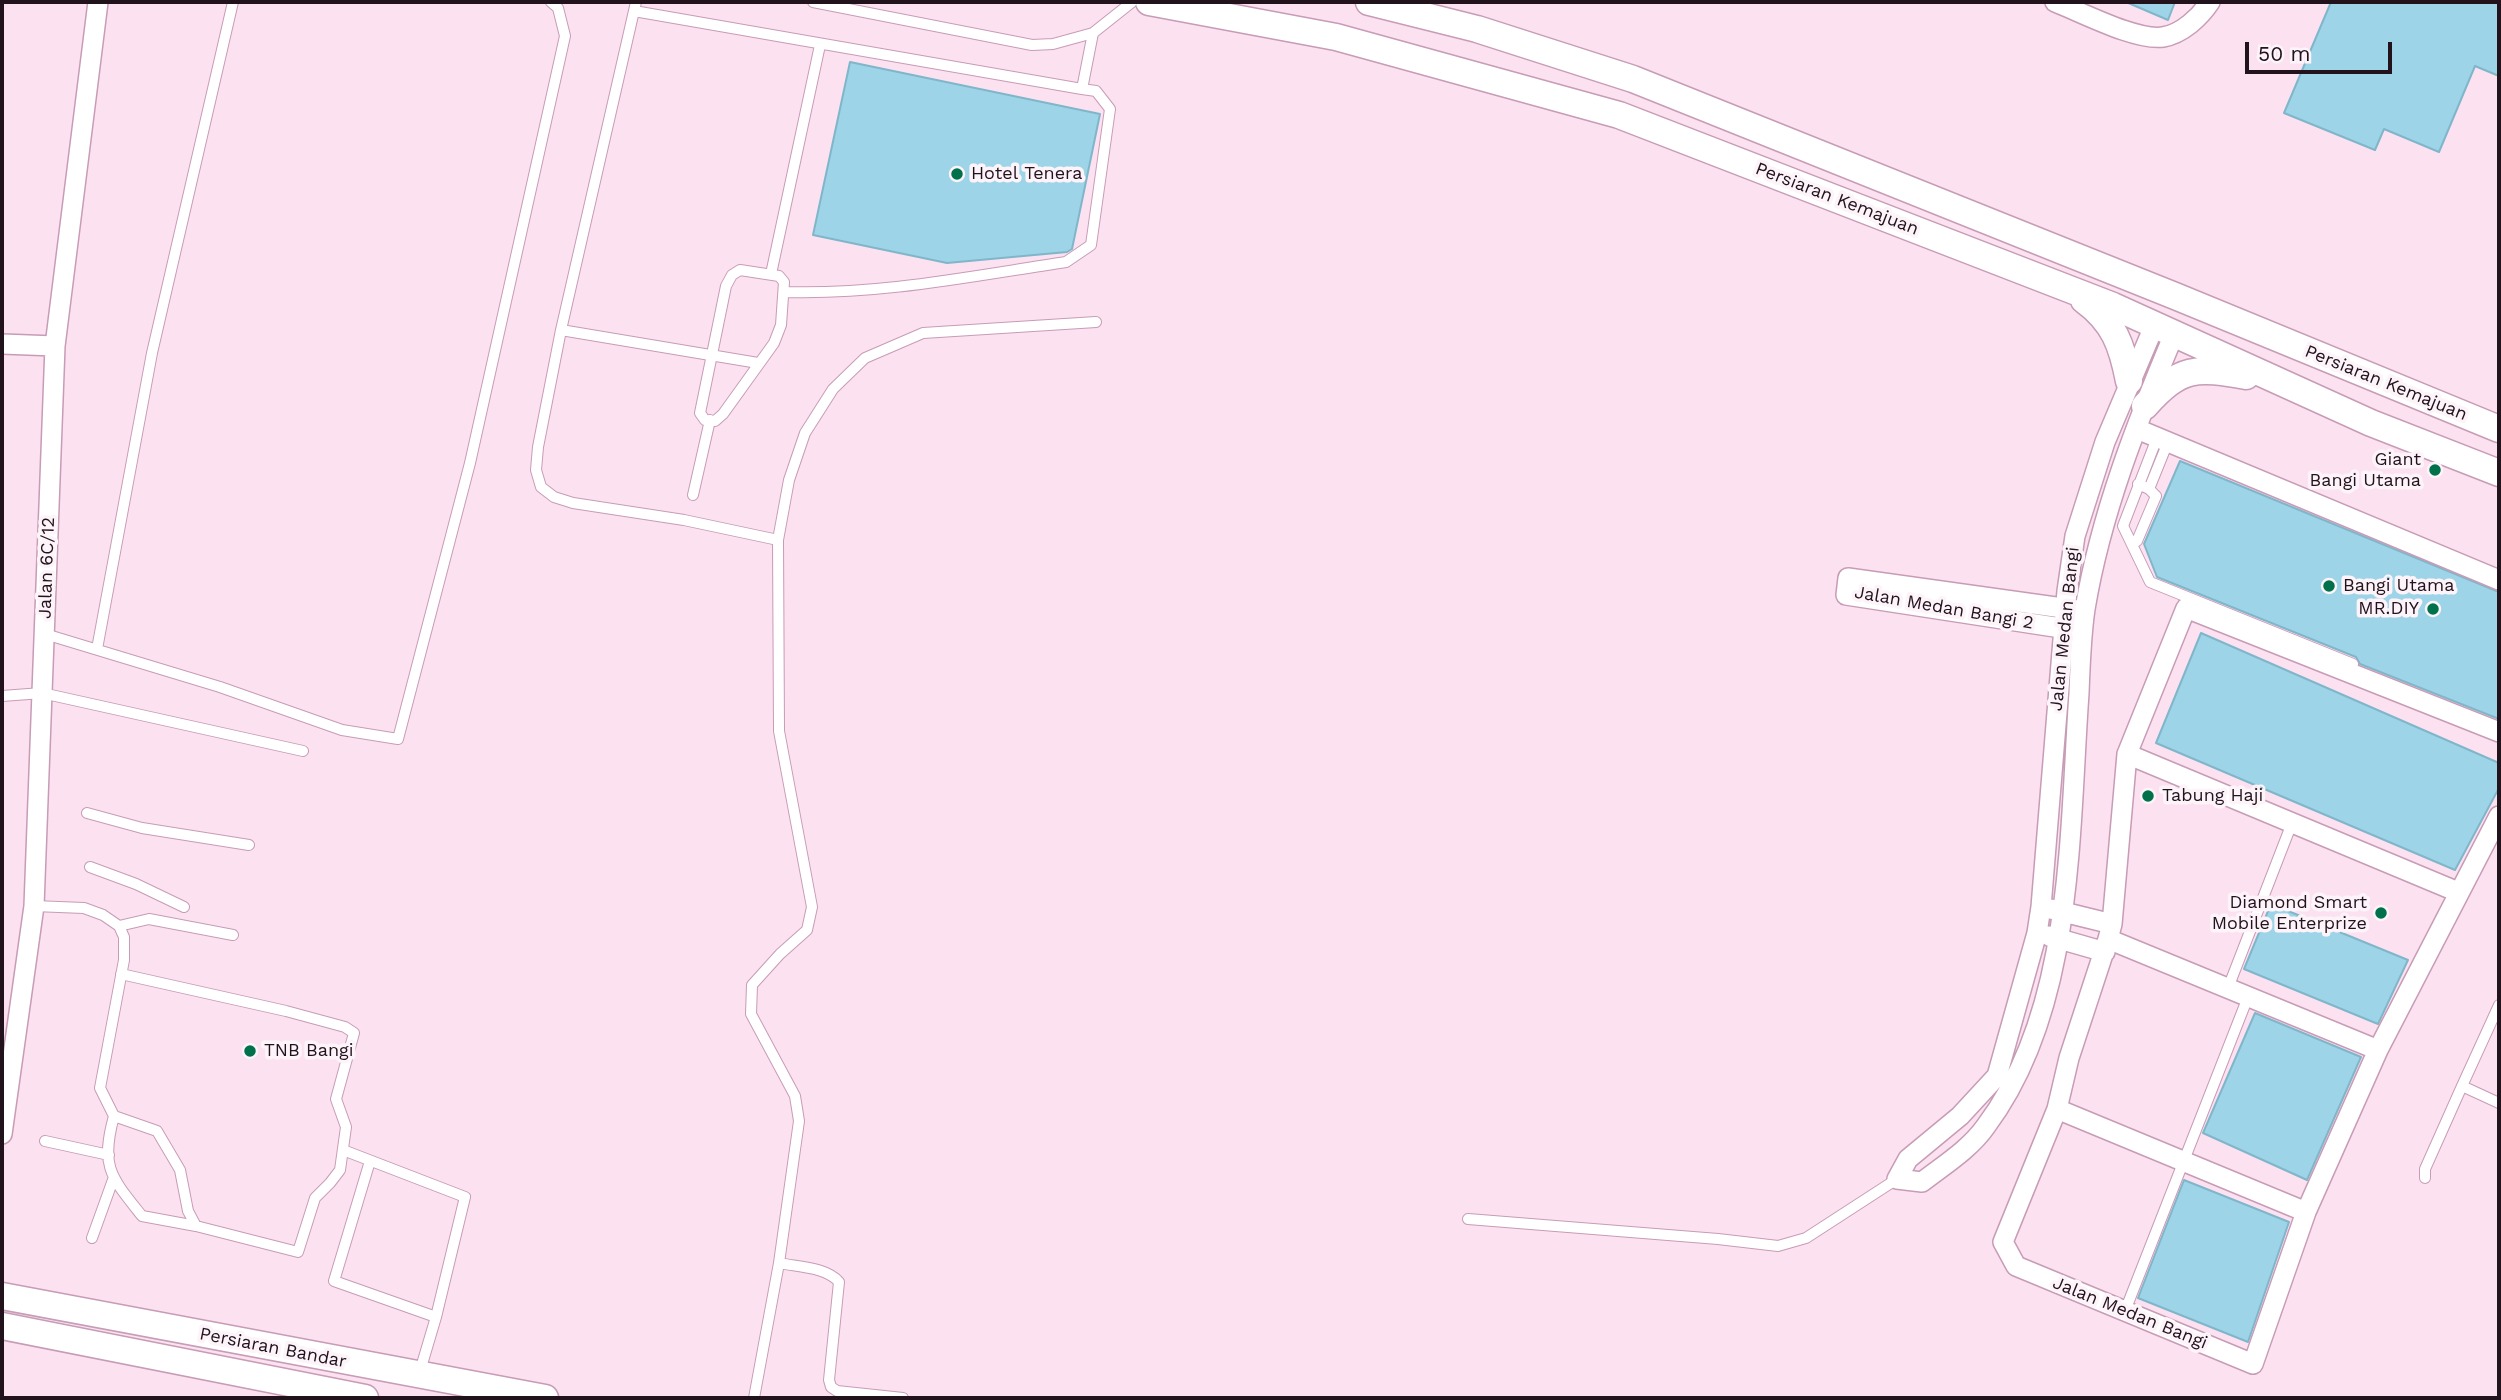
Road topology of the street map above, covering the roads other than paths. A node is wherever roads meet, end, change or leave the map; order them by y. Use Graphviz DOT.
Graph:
graph roads {
  1 [pos="98,2"];
  2 [pos="233,2"];
  3 [pos="551,2"];
  4 [pos="813,2"];
  5 [pos="1132,2"];
  6 [pos="1149,2"];
  7 [pos="1369,2"];
  8 [pos="2055,2"];
  9 [pos="2210,2"];
  10 [pos="635,6"];
  11 [pos="1093,33"];
  12 [pos="820,45"];
  13 [pos="1082,89"];
  14 [pos="1971,214"];
  15 [pos="771,274"];
  16 [pos="2067,288"];
  17 [pos="784,292"];
  18 [pos="1096,322"];
  19 [pos="2167,325"];
  20 [pos="561,330"];
  21 [pos="2,344"];
  22 [pos="55,346"];
  23 [pos="711,354"];
  24 [pos="2329,359"];
  25 [pos="758,363"];
  26 [pos="2129,381"];
  27 [pos="2282,382"];
  28 [pos="2141,417"];
  29 [pos="710,421"];
  30 [pos="2499,429"];
  31 [pos="2162,440"];
  32 [pos="2122,468"];
  33 [pos="2499,473"];
  34 [pos="2139,480"];
  35 [pos="2149,489"];
  36 [pos="693,495"];
  37 [pos="778,540"];
  38 [pos="2133,543"];
  39 [pos="2499,580"];
  40 [pos="2074,620"];
  41 [pos="45,634"];
  42 [pos="97,649"];
  43 [pos="42,693"];
  44 [pos="2,696"];
  45 [pos="2499,723"];
  46 [pos="2499,732"];
  47 [pos="303,751"];
  48 [pos="2127,754"];
  49 [pos="87,813"];
  50 [pos="2499,816"];
  51 [pos="2292,823"];
  52 [pos="248,845"];
  53 [pos="90,867"];
  54 [pos="2458,892"];
  55 [pos="34,906"];
  56 [pos="2041,906"];
  57 [pos="184,907"];
  58 [pos="2064,912"];
  59 [pos="119,926"];
  60 [pos="2037,933"];
  61 [pos="233,935"];
  62 [pos="2108,938"];
  63 [pos="2059,939"];
  64 [pos="121,974"];
  65 [pos="2228,988"];
  66 [pos="2248,997"];
  67 [pos="2499,1005"];
  68 [pos="2378,1050"];
  69 [pos="2462,1086"];
  70 [pos="2499,1103"];
  71 [pos="2057,1109"];
  72 [pos="114,1116"];
  73 [pos="2,1135"];
  74 [pos="45,1142"];
  75 [pos="343,1150"];
  76 [pos="109,1155"];
  77 [pos="370,1161"];
  78 [pos="2184,1162"];
  79 [pos="114,1177"];
  80 [pos="2425,1178"];
  81 [pos="1897,1180"];
  82 [pos="2306,1212"];
  83 [pos="1468,1219"];
  84 [pos="196,1226"];
  85 [pos="92,1238"];
  86 [pos="779,1264"];
  87 [pos="2,1296"];
  88 [pos="2125,1311"];
  89 [pos="436,1317"];
  90 [pos="2,1326"];
  91 [pos="419,1375"];
  92 [pos="365,1398"];
  93 [pos="545,1398"];
  94 [pos="754,1398"];
  95 [pos="903,1398"];
  1 -- 22 [label="street, Jalan 6C/12"];
  2 -- 42 [label="lane"];
  3 -- 42 [label="lane"];
  4 -- 11 [label="lane"];
  5 -- 11 [label="lane"];
  6 -- 16 [label="main road, Persiaran Kemajuan"];
  7 -- 14 [label="main road, Persiaran Kemajuan"];
  8 -- 9 [label="street"];
  10 -- 12 [label="lane"];
  10 -- 20 [label="lane"];
  11 -- 13 [label="lane"];
  12 -- 13 [label="lane"];
  12 -- 15 [label="lane"];
  13 -- 17 [label="lane"];
  14 -- 19 [label="main road"];
  14 -- 24 [label="main road, Persiaran Kemajuan"];
  15 -- 17 [label="lane"];
  15 -- 23 [label="lane"];
  16 -- 19 [label="main road, Persiaran Kemajuan"];
  16 -- 26 [label="main road"];
  17 -- 25 [label="lane"];
  18 -- 37 [label="lane"];
  19 -- 24 [label="main road"];
  19 -- 26 [label="street, Jalan Medan Bangi"];
  19 -- 27 [label="main road, Persiaran Kemajuan"];
  19 -- 28 [label="street, Jalan Medan Bangi"];
  20 -- 23 [label="lane"];
  20 -- 37 [label="lane"];
  21 -- 22 [label="street"];
  22 -- 41 [label="street, Jalan 6C/12"];
  23 -- 25 [label="lane"];
  23 -- 29 [label="lane"];
  24 -- 30 [label="main road, Persiaran Kemajuan"];
  25 -- 29 [label="lane"];
  26 -- 40 [label="street, Jalan Medan Bangi"];
  27 -- 28 [label="main road"];
  27 -- 33 [label="main road, Persiaran Kemajuan"];
  28 -- 31 [label="street"];
  28 -- 32 [label="street, Jalan Medan Bangi"];
  29 -- 36 [label="lane"];
  31 -- 34 [label="lane"];
  31 -- 35 [label="lane"];
  31 -- 39 [label="street"];
  32 -- 34 [label="lane"];
  32 -- 40 [label="street, Jalan Medan Bangi"];
  34 -- 35 [label="lane"];
  34 -- 38 [label="lane"];
  35 -- 38 [label="lane"];
  37 -- 86 [label="lane"];
  38 -- 45 [label="lane"];
  40 -- 40 [label="street, Jalan Medan Bangi 2"];
  40 -- 56 [label="street, Jalan Medan Bangi"];
  40 -- 58 [label="street, Jalan Medan Bangi"];
  41 -- 42 [label="lane"];
  41 -- 43 [label="street, Jalan 6C/12"];
  43 -- 44 [label="lane"];
  43 -- 47 [label="lane"];
  43 -- 55 [label="street, Jalan 6C/12"];
  46 -- 48 [label="street, Jalan Medan Bangi"];
  48 -- 51 [label="street"];
  48 -- 62 [label="street, Jalan Medan Bangi"];
  49 -- 52 [label="lane"];
  50 -- 54 [label="street, Jalan Medan Bangi"];
  51 -- 54 [label="street"];
  51 -- 65 [label="lane"];
  53 -- 57 [label="lane"];
  54 -- 68 [label="street, Jalan Medan Bangi"];
  55 -- 59 [label="lane"];
  55 -- 73 [label="street, Jalan 6C/12"];
  56 -- 58 [label="street"];
  56 -- 60 [label="street, Jalan Medan Bangi"];
  58 -- 62 [label="street"];
  58 -- 63 [label="street, Jalan Medan Bangi"];
  59 -- 61 [label="lane"];
  59 -- 64 [label="lane"];
  60 -- 63 [label="street"];
  60 -- 81 [label="street, Jalan Medan Bangi"];
  62 -- 63 [label="street"];
  62 -- 65 [label="street"];
  62 -- 71 [label="street, Jalan Medan Bangi"];
  63 -- 81 [label="street, Jalan Medan Bangi"];
  64 -- 72 [label="lane"];
  64 -- 75 [label="lane"];
  65 -- 66 [label="street"];
  66 -- 68 [label="street"];
  66 -- 78 [label="lane"];
  67 -- 69 [label="lane"];
  68 -- 82 [label="street, Jalan Medan Bangi"];
  69 -- 70 [label="lane"];
  69 -- 80 [label="lane"];
  71 -- 78 [label="street"];
  71 -- 88 [label="street, Jalan Medan Bangi"];
  72 -- 76 [label="lane"];
  72 -- 84 [label="lane"];
  74 -- 76 [label="lane"];
  75 -- 77 [label="lane"];
  75 -- 84 [label="lane"];
  76 -- 79 [label="lane"];
  77 -- 89 [label="lane"];
  77 -- 89 [label="lane"];
  78 -- 82 [label="street"];
  78 -- 88 [label="lane"];
  79 -- 84 [label="lane"];
  79 -- 85 [label="lane"];
  81 -- 83 [label="lane"];
  82 -- 88 [label="street, Jalan Medan Bangi"];
  86 -- 94 [label="lane"];
  86 -- 95 [label="lane"];
  87 -- 91 [label="main road, Persiaran Bandar"];
  89 -- 91 [label="lane"];
  90 -- 92 [label="main road, Persiaran Bandar"];
  91 -- 93 [label="main road, Persiaran Bandar"];
}
